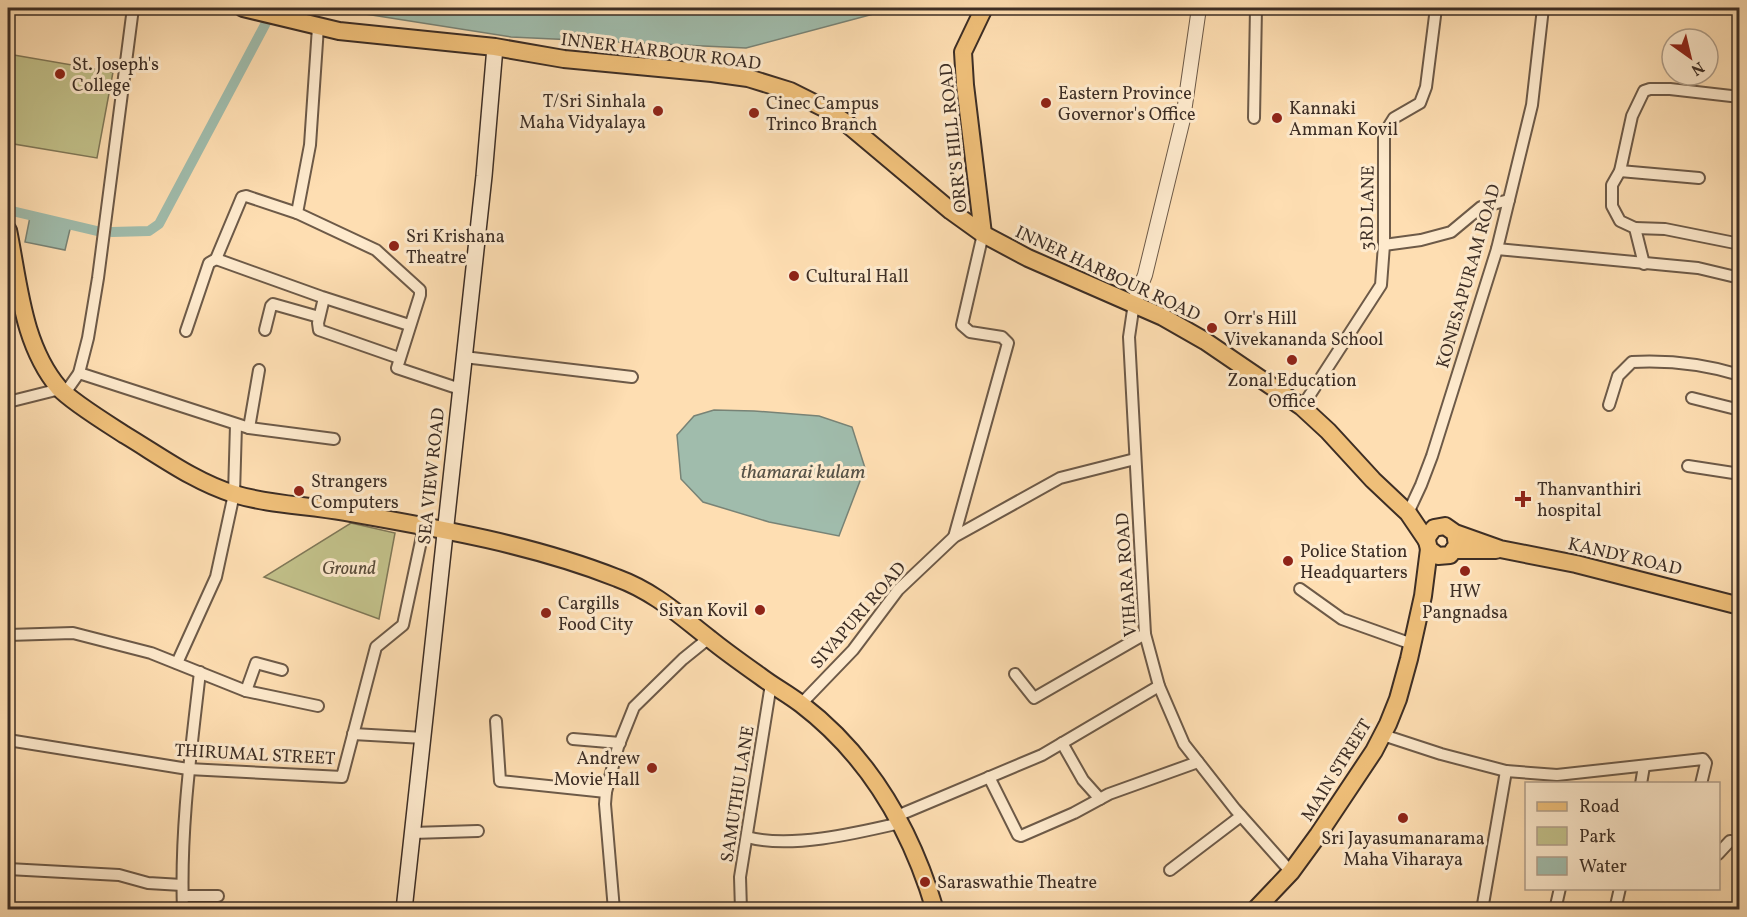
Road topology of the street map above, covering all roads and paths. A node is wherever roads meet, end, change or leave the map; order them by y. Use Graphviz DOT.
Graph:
graph roads {
  1 [pos="133,8"];
  2 [pos="243,8"];
  3 [pos="984,8"];
  4 [pos="1199,8"];
  5 [pos="1256,8"];
  6 [pos="1436,8"];
  7 [pos="1543,8"];
  8 [pos="318,27"];
  9 [pos="495,47"];
  10 [pos="1740,97"];
  11 [pos="1254,118"];
  12 [pos="1620,171"];
  13 [pos="1698,178"];
  14 [pos="1509,200"];
  15 [pos="297,213"];
  16 [pos="1635,228"];
  17 [pos="8,230"];
  18 [pos="983,234"];
  19 [pos="1740,244"];
  20 [pos="1384,245"];
  21 [pos="1497,249"];
  22 [pos="216,259"];
  23 [pos="1644,264"];
  24 [pos="1740,278"];
  25 [pos="324,298"];
  26 [pos="1134,303"];
  27 [pos="319,317"];
  28 [pos="410,325"];
  29 [pos="265,330"];
  30 [pos="186,331"];
  31 [pos="464,357"];
  32 [pos="399,358"];
  33 [pos="259,370"];
  34 [pos="79,373"];
  35 [pos="1740,375"];
  36 [pos="632,377"];
  37 [pos="460,389"];
  38 [pos="62,391"];
  39 [pos="1692,398"];
  40 [pos="8,402"];
  41 [pos="1609,405"];
  42 [pos="1302,407"];
  43 [pos="1740,410"];
  44 [pos="236,425"];
  45 [pos="249,428"];
  46 [pos="334,439"];
  47 [pos="1135,459"];
  48 [pos="1688,466"];
  49 [pos="1740,474"];
  50 [pos="234,494"];
  51 [pos="1408,513"];
  52 [pos="1439,526"];
  53 [pos="424,527"];
  54 [pos="445,531"];
  55 [pos="1455,533"];
  56 [pos="954,537"];
  57 [pos="1438,549"];
  58 [pos="1500,549"];
  59 [pos="1300,589"];
  60 [pos="1740,606"];
  61 [pos="1145,634"];
  62 [pos="8,635"];
  63 [pos="709,638"];
  64 [pos="1412,644"];
  65 [pos="177,663"];
  66 [pos="282,670"];
  67 [pos="200,672"];
  68 [pos="1015,674"];
  69 [pos="771,684"];
  70 [pos="1159,686"];
  71 [pos="246,691"];
  72 [pos="801,705"];
  73 [pos="318,706"];
  74 [pos="496,721"];
  75 [pos="353,734"];
  76 [pos="1383,735"];
  77 [pos="424,738"];
  78 [pos="573,738"];
  79 [pos="8,740"];
  80 [pos="620,743"];
  81 [pos="1062,743"];
  82 [pos="1198,762"];
  83 [pos="1644,766"];
  84 [pos="188,768"];
  85 [pos="1506,771"];
  86 [pos="989,777"];
  87 [pos="1577,779"];
  88 [pos="1641,782"];
  89 [pos="1701,782"];
  90 [pos="606,792"];
  91 [pos="1100,799"];
  92 [pos="1241,816"];
  93 [pos="899,819"];
  94 [pos="478,831"];
  95 [pos="412,833"];
  96 [pos="747,837"];
  97 [pos="1740,842"];
  98 [pos="1720,853"];
  99 [pos="8,869"];
  100 [pos="1170,870"];
  101 [pos="1291,872"];
  102 [pos="182,890"];
  103 [pos="1560,890"];
  104 [pos="1620,890"];
  105 [pos="218,896"];
  106 [pos="183,909"];
  107 [pos="404,909"];
  108 [pos="591,909"];
  109 [pos="614,909"];
  110 [pos="741,909"];
  111 [pos="935,909"];
  112 [pos="1255,909"];
  113 [pos="1482,909"];
  114 [pos="1555,909"];
  115 [pos="1615,909"];
  1 -- 34 [label="street"];
  2 -- 8 [label="main road, INNER HARBOUR ROAD"];
  3 -- 18 [label="main road, ORR’S HILL ROAD"];
  4 -- 26 [label="street"];
  5 -- 11 [label="street"];
  6 -- 20 [label="street, 3RD LANE"];
  7 -- 14 [label="street, KONESAPURAM ROAD"];
  8 -- 9 [label="main road, INNER HARBOUR ROAD"];
  8 -- 15 [label="street"];
  9 -- 18 [label="main road, INNER HARBOUR ROAD"];
  9 -- 31 [label="main road, SEA VIEW ROAD"];
  10 -- 12 [label="street"];
  12 -- 13 [label="street"];
  12 -- 16 [label="street"];
  14 -- 20 [label="street"];
  14 -- 21 [label="street, KONESAPURAM ROAD"];
  15 -- 22 [label="street"];
  15 -- 28 [label="street"];
  16 -- 19 [label="street"];
  16 -- 23 [label="street"];
  17 -- 38 [label="main road"];
  18 -- 26 [label="main road, INNER HARBOUR ROAD"];
  18 -- 56 [label="street"];
  20 -- 42 [label="street, 3RD LANE"];
  21 -- 23 [label="street"];
  21 -- 51 [label="street, KONESAPURAM ROAD"];
  22 -- 25 [label="street"];
  22 -- 30 [label="street"];
  23 -- 24 [label="street"];
  25 -- 27 [label="street"];
  25 -- 28 [label="street"];
  26 -- 42 [label="main road, INNER HARBOUR ROAD"];
  26 -- 47 [label="street, VIHARA ROAD"];
  27 -- 29 [label="street"];
  27 -- 32 [label="street"];
  28 -- 32 [label="street"];
  31 -- 36 [label="street"];
  31 -- 37 [label="main road, SEA VIEW ROAD"];
  32 -- 37 [label="street"];
  33 -- 45 [label="street"];
  34 -- 38 [label="street"];
  34 -- 44 [label="street"];
  35 -- 41 [label="street"];
  37 -- 54 [label="main road, SEA VIEW ROAD"];
  38 -- 40 [label="street"];
  38 -- 50 [label="main road"];
  39 -- 43 [label="street"];
  42 -- 51 [label="main road, INNER HARBOUR ROAD"];
  44 -- 45 [label="street"];
  44 -- 50 [label="street"];
  45 -- 46 [label="street"];
  47 -- 56 [label="street, SIVAPURI ROAD"];
  47 -- 61 [label="street, VIHARA ROAD"];
  48 -- 49 [label="street"];
  50 -- 53 [label="main road"];
  50 -- 65 [label="street"];
  51 -- 52 [label="main road, INNER HARBOUR ROAD"];
  51 -- 57 [label="main road, INNER HARBOUR ROAD"];
  52 -- 55 [label="main road, INNER HARBOUR ROAD"];
  52 -- 57 [label="main road"];
  53 -- 54 [label="main road"];
  53 -- 75 [label="street, THIRUMAL STREET"];
  54 -- 63 [label="main road"];
  54 -- 77 [label="main road, SEA VIEW ROAD"];
  55 -- 57 [label="main road"];
  55 -- 58 [label="main road, KANDY ROAD"];
  56 -- 72 [label="street, SIVAPURI ROAD"];
  57 -- 58 [label="main road, KANDY ROAD"];
  57 -- 64 [label="main road, MAIN STREET"];
  58 -- 60 [label="main road, KANDY ROAD"];
  59 -- 64 [label="street"];
  61 -- 68 [label="street"];
  61 -- 70 [label="street, VIHARA ROAD"];
  62 -- 65 [label="street"];
  63 -- 69 [label="main road"];
  63 -- 80 [label="street"];
  64 -- 76 [label="main road, MAIN STREET"];
  65 -- 67 [label="street"];
  66 -- 71 [label="street"];
  67 -- 71 [label="street"];
  67 -- 84 [label="street"];
  69 -- 72 [label="main road"];
  69 -- 96 [label="street, SAMUTHU LANE"];
  70 -- 81 [label="street"];
  70 -- 82 [label="street, VIHARA ROAD"];
  71 -- 73 [label="street"];
  72 -- 93 [label="main road"];
  74 -- 90 [label="street"];
  75 -- 77 [label="street"];
  75 -- 84 [label="street, THIRUMAL STREET"];
  76 -- 85 [label="street"];
  76 -- 101 [label="main road, MAIN STREET"];
  77 -- 95 [label="main road, SEA VIEW ROAD"];
  78 -- 80 [label="street"];
  79 -- 84 [label="street, THIRUMAL STREET"];
  80 -- 90 [label="street"];
  81 -- 86 [label="street"];
  81 -- 91 [label="street"];
  82 -- 91 [label="street"];
  82 -- 92 [label="street, VIHARA ROAD"];
  83 -- 87 [label="street"];
  83 -- 88 [label="street"];
  83 -- 89 [label="street"];
  84 -- 102 [label="street"];
  85 -- 87 [label="street"];
  85 -- 113 [label="street"];
  86 -- 91 [label="street"];
  86 -- 93 [label="street"];
  90 -- 109 [label="street"];
  92 -- 100 [label="street"];
  92 -- 101 [label="street, VIHARA ROAD"];
  93 -- 96 [label="street"];
  93 -- 111 [label="main road"];
  94 -- 95 [label="street"];
  95 -- 107 [label="main road, SEA VIEW ROAD"];
  96 -- 110 [label="street, SAMUTHU LANE"];
  97 -- 98 [label="street"];
  99 -- 102 [label="street"];
  101 -- 112 [label="main road, MAIN STREET"];
  102 -- 105 [label="street"];
  102 -- 106 [label="street"];
  103 -- 114 [label="street"];
  104 -- 115 [label="street"];
  108 -- 109 [label="street"];
}
